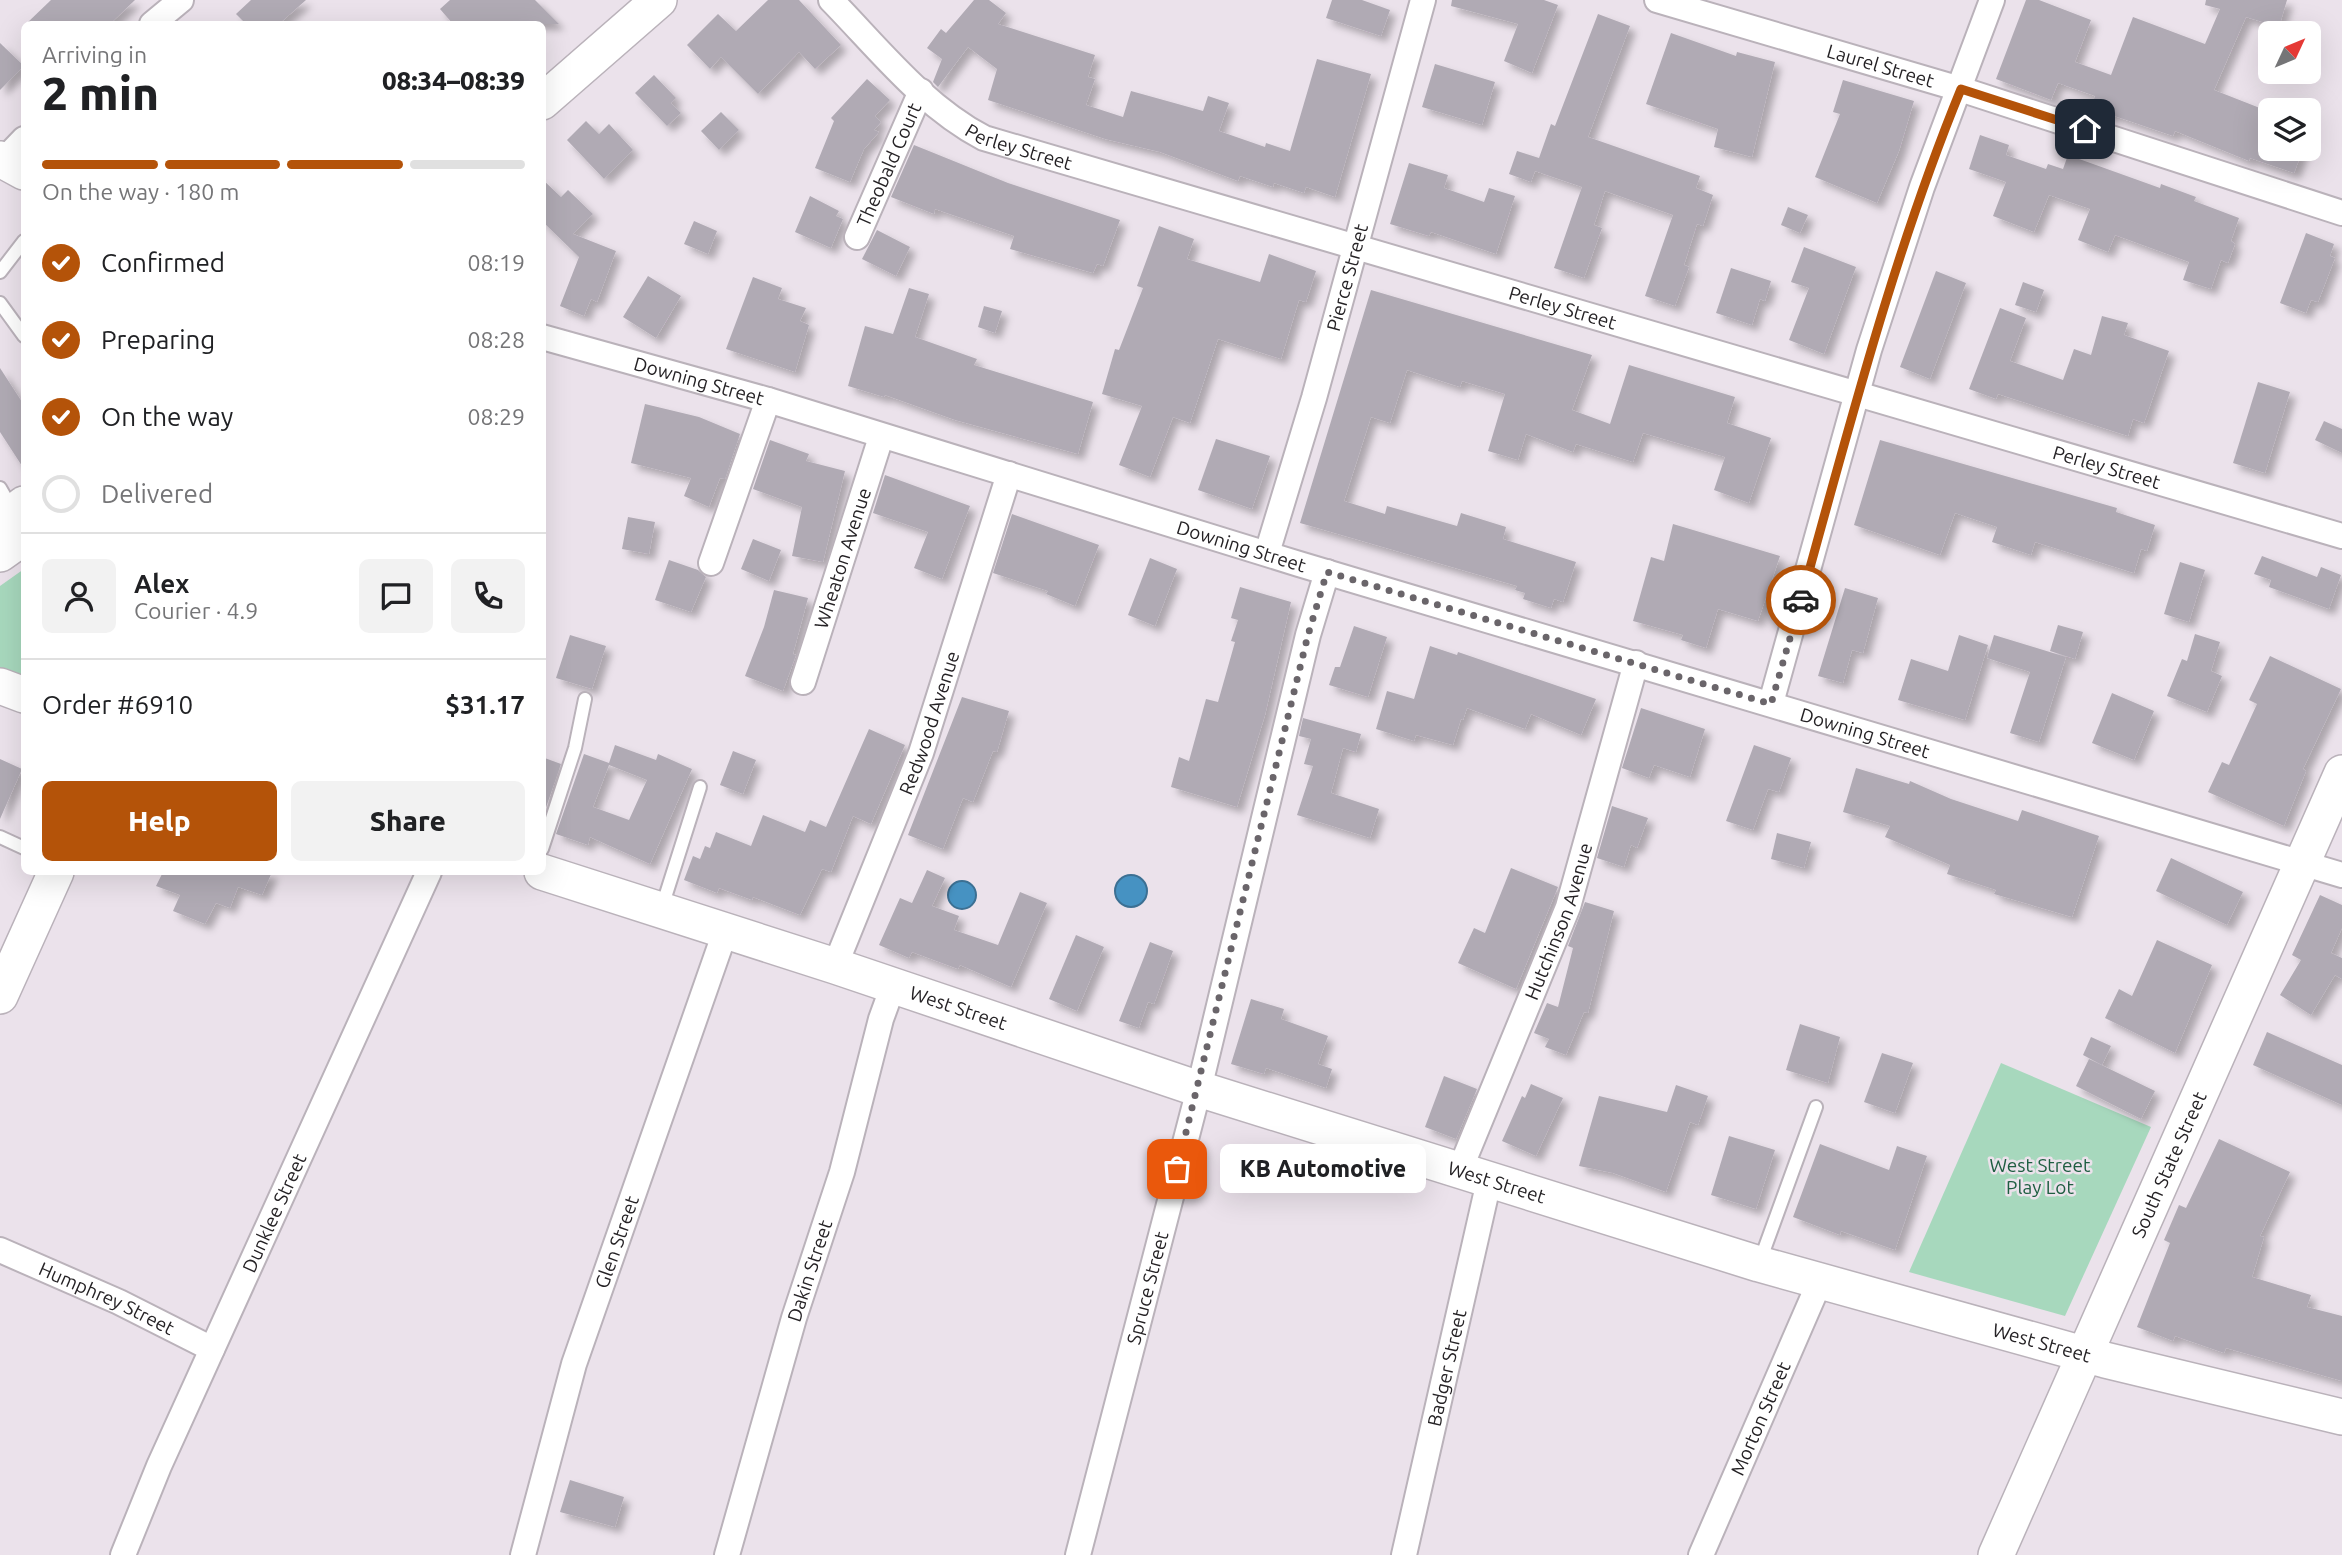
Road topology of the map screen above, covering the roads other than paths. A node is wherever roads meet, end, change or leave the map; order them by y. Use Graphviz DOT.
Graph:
graph roads {
  1 [pos="181,0"];
  2 [pos="659,0"];
  3 [pos="831,0"];
  4 [pos="1423,0"];
  5 [pos="1657,0"];
  6 [pos="1992,0"];
  7 [pos="156,21"];
  8 [pos="1961,89"];
  9 [pos="921,91"];
  10 [pos="546,99"];
  11 [pos="2342,213"];
  12 [pos="857,237"];
  13 [pos="21,245"];
  14 [pos="1354,247"];
  15 [pos="0,272"];
  16 [pos="0,303"];
  17 [pos="21,332"];
  18 [pos="546,338"];
  19 [pos="1859,394"];
  20 [pos="768,400"];
  21 [pos="881,436"];
  22 [pos="1009,474"];
  23 [pos="13,513"];
  24 [pos="2342,536"];
  25 [pos="1267,553"];
  26 [pos="0,554"];
  27 [pos="711,562"];
  28 [pos="1327,572"];
  29 [pos="1636,663"];
  30 [pos="803,682"];
  31 [pos="0,686"];
  32 [pos="21,694"];
  33 [pos="585,699"];
  34 [pos="1771,704"];
  35 [pos="2342,773"];
  36 [pos="700,788"];
  37 [pos="0,836"];
  38 [pos="546,837"];
  39 [pos="21,846"];
  40 [pos="2302,863"];
  41 [pos="546,873"];
  42 [pos="55,875"];
  43 [pos="428,875"];
  44 [pos="2342,875"];
  45 [pos="661,911"];
  46 [pos="725,932"];
  47 [pos="835,966"];
  48 [pos="893,986"];
  49 [pos="0,996"];
  50 [pos="1199,1089"];
  51 [pos="1816,1107"];
  52 [pos="1474,1177"];
  53 [pos="0,1250"];
  54 [pos="1759,1264"];
  55 [pos="1820,1281"];
  56 [pos="212,1349"];
  57 [pos="2083,1353"];
  58 [pos="2342,1417"];
  59 [pos="123,1555"];
  60 [pos="523,1555"];
  61 [pos="727,1555"];
  62 [pos="1078,1555"];
  63 [pos="1404,1555"];
  64 [pos="1701,1555"];
  65 [pos="1996,1555"];
  1 -- 7 [label="street"];
  2 -- 10 [label="street"];
  3 -- 9 [label="street, Perley Street"];
  4 -- 14 [label="street, Pierce Street"];
  5 -- 8 [label="street, Laurel Street"];
  6 -- 8 [label="street"];
  8 -- 11 [label="street, Laurel Street"];
  8 -- 19 [label="street"];
  9 -- 12 [label="street, Theobald Court"];
  9 -- 14 [label="street, Perley Street"];
  13 -- 15 [label="lane"];
  14 -- 19 [label="street, Perley Street"];
  14 -- 25 [label="street, Pierce Street"];
  16 -- 17 [label="lane"];
  18 -- 20 [label="street, Downing Street"];
  19 -- 24 [label="street, Perley Street"];
  19 -- 34 [label="street"];
  20 -- 21 [label="street, Downing Street"];
  20 -- 27 [label="street"];
  21 -- 22 [label="street, Downing Street"];
  21 -- 30 [label="street, Wheaton Avenue"];
  22 -- 25 [label="street, Downing Street"];
  22 -- 47 [label="street, Redwood Avenue"];
  23 -- 26 [label="street"];
  25 -- 28 [label="street, Downing Street"];
  28 -- 29 [label="street, Downing Street"];
  28 -- 50 [label="street, Spruce Street"];
  29 -- 34 [label="street, Downing Street"];
  29 -- 52 [label="street, Hutchinson Avenue"];
  31 -- 32 [label="street"];
  33 -- 38 [label="lane"];
  34 -- 40 [label="street, Downing Street"];
  35 -- 40 [label="street, South State Street"];
  36 -- 45 [label="lane"];
  37 -- 39 [label="lane"];
  40 -- 44 [label="street, Downing Street"];
  40 -- 57 [label="street, South State Street"];
  41 -- 45 [label="street, West Street"];
  42 -- 49 [label="street"];
  43 -- 56 [label="street, Dunklee Street"];
  45 -- 46 [label="street, West Street"];
  46 -- 47 [label="street, West Street"];
  46 -- 60 [label="street, Glen Street"];
  47 -- 48 [label="street, West Street"];
  48 -- 50 [label="street, West Street"];
  48 -- 61 [label="street, Dakin Street"];
  50 -- 52 [label="street, West Street"];
  50 -- 62 [label="street, Spruce Street"];
  51 -- 54 [label="lane"];
  52 -- 54 [label="street, West Street"];
  52 -- 63 [label="street, Badger Street"];
  53 -- 56 [label="street, Humphrey Street"];
  54 -- 55 [label="street, West Street"];
  55 -- 57 [label="street, West Street"];
  55 -- 64 [label="street, Morton Street"];
  56 -- 59 [label="street, Dunklee Street"];
  57 -- 58 [label="street, West Street"];
  57 -- 65 [label="street, South State Street"];
}
